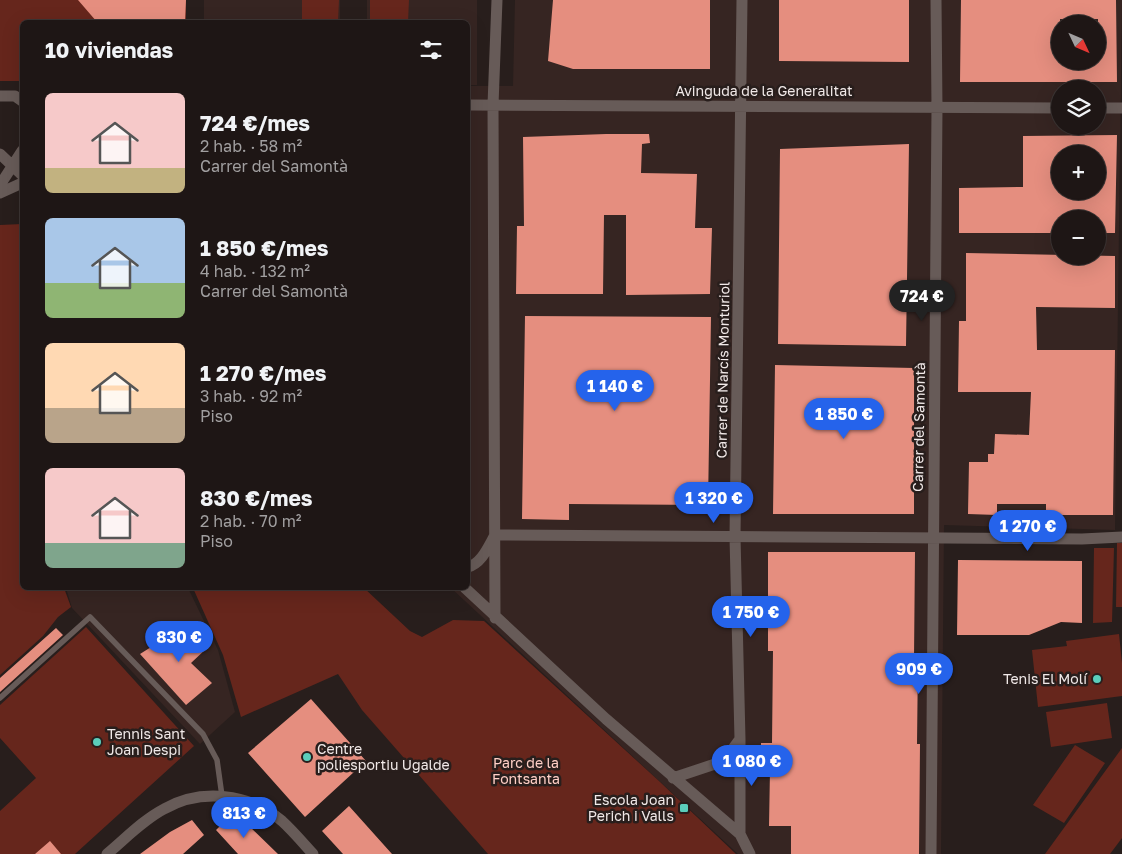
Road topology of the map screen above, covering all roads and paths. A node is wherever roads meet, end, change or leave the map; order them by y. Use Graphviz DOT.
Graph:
graph roads {
  1 [pos="497,0"];
  2 [pos="742,0"];
  3 [pos="936,0"];
  4 [pos="0,96"];
  5 [pos="20,98"];
  6 [pos="470,105"];
  7 [pos="493,105"];
  8 [pos="742,106"];
  9 [pos="937,108"];
  10 [pos="1051,108"];
  11 [pos="1106,108"];
  12 [pos="1122,108"];
  13 [pos="20,149"];
  14 [pos="0,153"];
  15 [pos="20,155"];
  16 [pos="14,166"];
  17 [pos="20,173"];
  18 [pos="20,184"];
  19 [pos="0,185"];
  20 [pos="0,193"];
  21 [pos="495,535"];
  22 [pos="934,537"];
  23 [pos="1122,537"];
  24 [pos="735,538"];
  25 [pos="470,566"];
  26 [pos="467,590"];
  27 [pos="496,618"];
  28 [pos="0,698"];
  29 [pos="740,740"];
  30 [pos="673,778"];
  31 [pos="222,796"];
  32 [pos="740,834"];
  33 [pos="107,854"];
  34 [pos="313,854"];
  35 [pos="750,854"];
  36 [pos="931,854"];
  1 -- 7 [label="street"];
  2 -- 8 [label="street, Carrer de Narcís Monturiol"];
  3 -- 9 [label="street, Carrer del Samontà"];
  4 -- 5 [label="street"];
  6 -- 7 [label="street, Avinguda de la Generalitat"];
  7 -- 8 [label="street, Avinguda de la Generalitat"];
  7 -- 21 [label="street"];
  8 -- 9 [label="street, Avinguda de la Generalitat"];
  8 -- 24 [label="street, Carrer de Narcís Monturiol"];
  9 -- 10 [label="street, Avinguda de la Generalitat"];
  9 -- 22 [label="street, Carrer del Samontà"];
  11 -- 12 [label="street"];
  13 -- 14 [label="street"];
  14 -- 16 [label="street"];
  15 -- 16 [label="street"];
  16 -- 17 [label="street"];
  16 -- 19 [label="street"];
  18 -- 20 [label="street"];
  21 -- 24 [label="street"];
  21 -- 25 [label="street"];
  21 -- 27 [label="street"];
  22 -- 23 [label="street"];
  22 -- 24 [label="street"];
  22 -- 36 [label="street, Carrer del Samontà"];
  24 -- 29 [label="street, Carrer de Narcís Monturiol"];
  26 -- 27 [label="street"];
  27 -- 30 [label="street"];
  28 -- 31 [label="lane"];
  29 -- 30 [label="street"];
  29 -- 32 [label="street, Carrer de Narcís Monturiol"];
  30 -- 32 [label="street"];
  31 -- 33 [label="street"];
  31 -- 34 [label="street"];
  32 -- 35 [label="street"];
}
